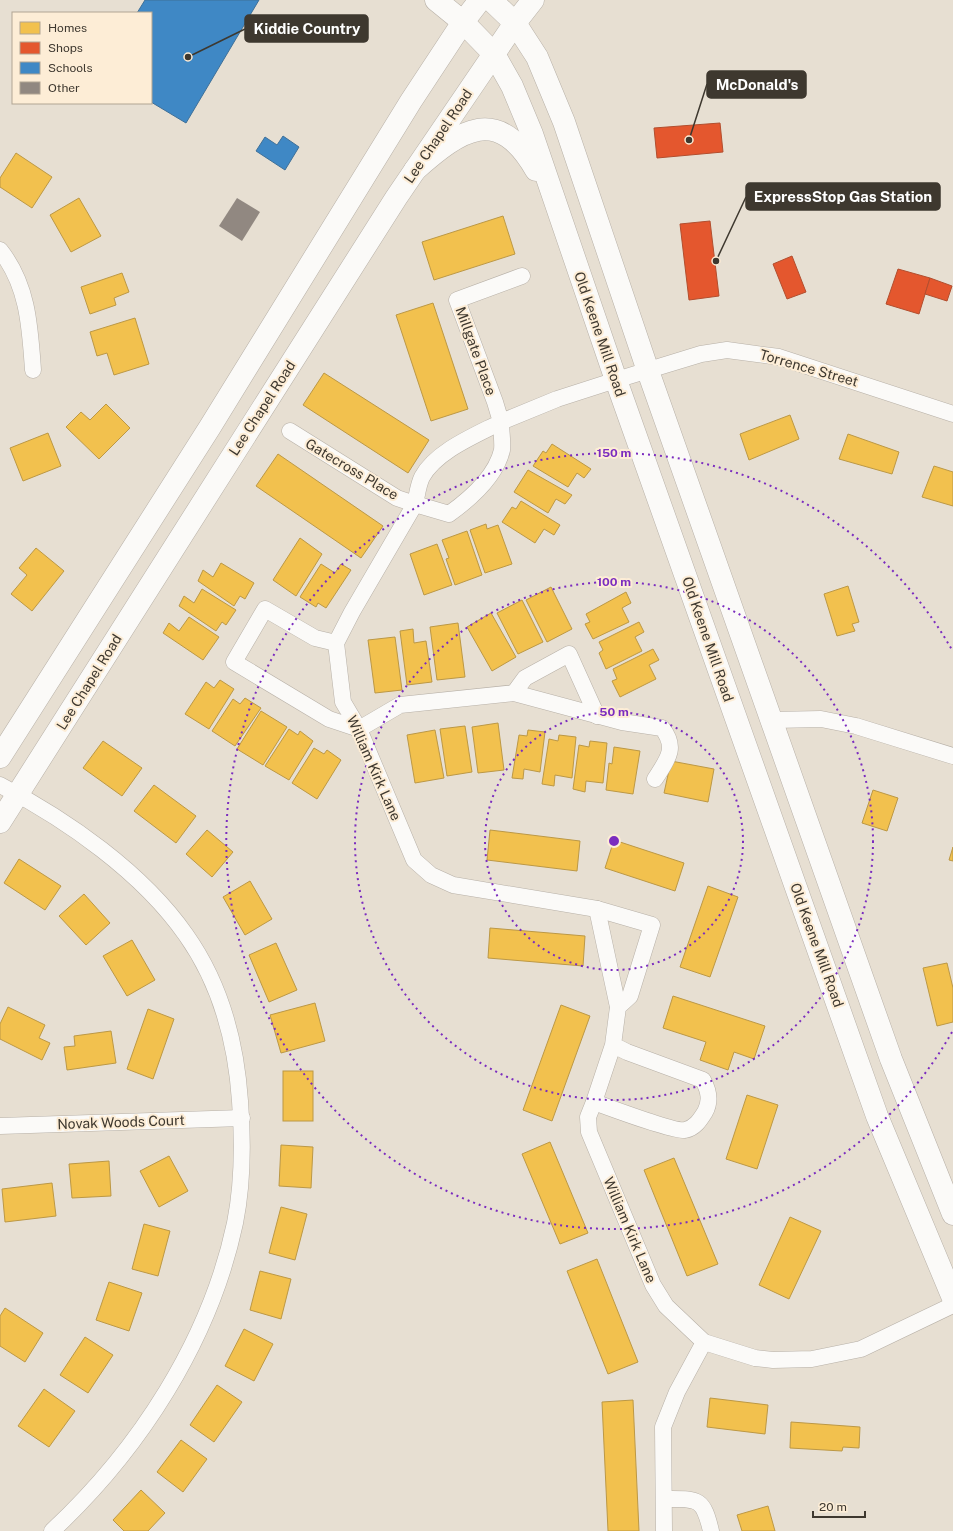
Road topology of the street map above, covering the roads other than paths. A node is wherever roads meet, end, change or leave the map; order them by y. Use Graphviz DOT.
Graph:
graph roads {
  1 [pos="436,0"];
  2 [pos="480,0"];
  3 [pos="490,0"];
  4 [pos="533,0"];
  5 [pos="463,22"];
  6 [pos="515,23"];
  7 [pos="494,54"];
  8 [pos="415,170"];
  9 [pos="554,201"];
  10 [pos="0,250"];
  11 [pos="522,276"];
  12 [pos="34,370"];
  13 [pos="648,371"];
  14 [pos="616,380"];
  15 [pos="953,414"];
  16 [pos="501,422"];
  17 [pos="290,431"];
  18 [pos="415,504"];
  19 [pos="336,643"];
  20 [pos="514,693"];
  21 [pos="597,716"];
  22 [pos="773,720"];
  23 [pos="359,729"];
  24 [pos="953,756"];
  25 [pos="0,757"];
  26 [pos="655,778"];
  27 [pos="9,789"];
  28 [pos="0,822"];
  29 [pos="597,909"];
  30 [pos="618,1007"];
  31 [pos="613,1045"];
  32 [pos="594,1102"];
  33 [pos="242,1118"];
  34 [pos="0,1126"];
  35 [pos="953,1214"];
  36 [pos="953,1298"];
  37 [pos="953,1305"];
  38 [pos="704,1342"];
  39 [pos="665,1499"];
  40 [pos="52,1531"];
  41 [pos="664,1531"];
  42 [pos="711,1531"];
  1 -- 5 [label="main road, Old Keene Mill Road"];
  2 -- 5 [label="main road"];
  3 -- 6 [label="main road"];
  4 -- 6 [label="main road, Lee Chapel Road"];
  5 -- 7 [label="main road, Old Keene Mill Road"];
  5 -- 25 [label="main road"];
  6 -- 7 [label="main road, Lee Chapel Road"];
  6 -- 13 [label="main road"];
  7 -- 8 [label="main road, Lee Chapel Road"];
  7 -- 9 [label="main road, Old Keene Mill Road"];
  8 -- 9 [label="main road"];
  8 -- 27 [label="main road, Lee Chapel Road"];
  9 -- 14 [label="main road, Old Keene Mill Road"];
  10 -- 12 [label="street"];
  11 -- 16 [label="street, Millgate Place"];
  13 -- 14 [label="street, Torrence Street"];
  13 -- 15 [label="street, Torrence Street"];
  13 -- 22 [label="main road"];
  14 -- 16 [label="street"];
  14 -- 36 [label="main road, Old Keene Mill Road"];
  16 -- 18 [label="street"];
  16 -- 18 [label="street"];
  17 -- 18 [label="street, Gatecross Place"];
  18 -- 19 [label="street"];
  19 -- 23 [label="street, William Kirk Lane"];
  19 -- 23 [label="street"];
  20 -- 21 [label="street"];
  20 -- 21 [label="street"];
  20 -- 23 [label="street"];
  21 -- 26 [label="street"];
  22 -- 24 [label="street"];
  22 -- 35 [label="main road"];
  23 -- 29 [label="street, William Kirk Lane"];
  27 -- 28 [label="main road, Lee Chapel Road"];
  27 -- 33 [label="street"];
  29 -- 30 [label="street, William Kirk Lane"];
  29 -- 30 [label="street, William Kirk Lane"];
  30 -- 31 [label="street, William Kirk Lane"];
  31 -- 32 [label="street, William Kirk Lane"];
  31 -- 32 [label="street"];
  32 -- 38 [label="street, William Kirk Lane"];
  33 -- 34 [label="street, Novak Woods Court"];
  33 -- 40 [label="street"];
  37 -- 38 [label="street"];
  38 -- 39 [label="street"];
  39 -- 41 [label="street"];
  39 -- 42 [label="street"];
}
